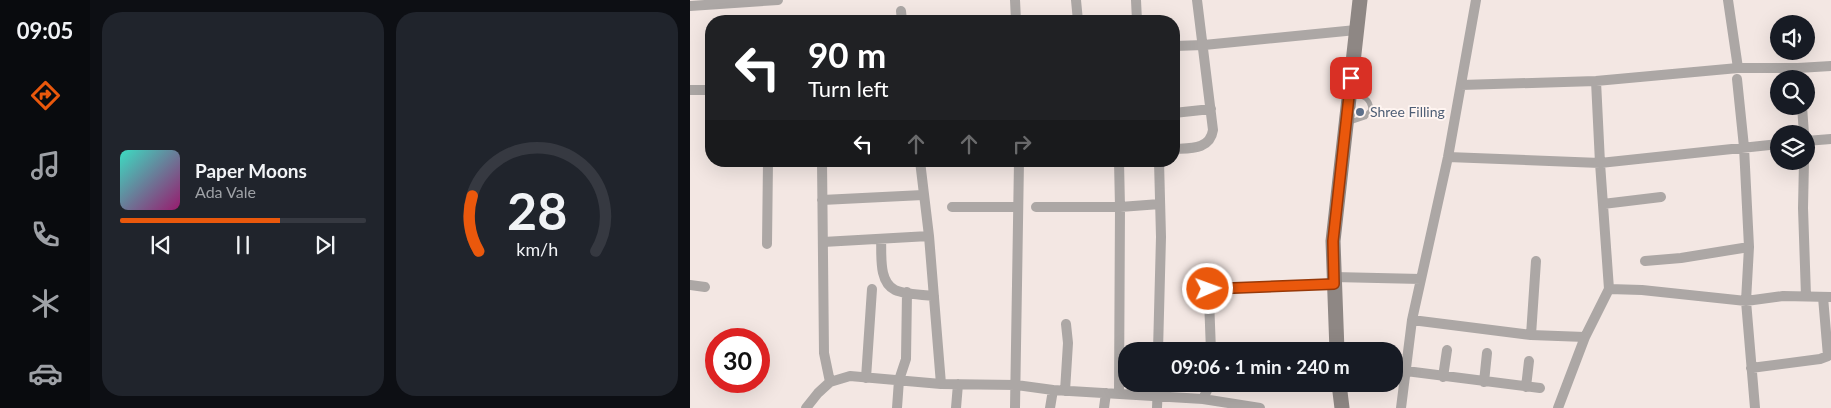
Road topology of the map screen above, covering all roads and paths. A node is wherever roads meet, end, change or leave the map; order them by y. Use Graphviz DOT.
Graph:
graph roads {
  1 [pos="773,0"];
  2 [pos="778,0"];
  3 [pos="1015,0"];
  4 [pos="1076,0"];
  5 [pos="1136,0"];
  6 [pos="1197,0"];
  7 [pos="1360,0"];
  8 [pos="1476,0"];
  9 [pos="1728,0"];
  10 [pos="712,2"];
  11 [pos="690,6"];
  12 [pos="1016,15"];
  13 [pos="1077,15"];
  14 [pos="1137,15"];
  15 [pos="1356,30"];
  16 [pos="1204,45"];
  17 [pos="1180,46"];
  18 [pos="1831,66"];
  19 [pos="1738,68"];
  20 [pos="1798,68"];
  21 [pos="1737,80"];
  22 [pos="1596,81"];
  23 [pos="1461,85"];
  24 [pos="690,90"];
  25 [pos="705,90"];
  26 [pos="1349,94"];
  27 [pos="1211,109"];
  28 [pos="1180,112"];
  29 [pos="1346,123"];
  30 [pos="1831,139"];
  31 [pos="1815,140"];
  32 [pos="1770,145"];
  33 [pos="1744,147"];
  34 [pos="1180,149"];
  35 [pos="1448,158"];
  36 [pos="1600,163"];
  37 [pos="768,167"];
  38 [pos="822,167"];
  39 [pos="921,167"];
  40 [pos="1019,167"];
  41 [pos="1119,167"];
  42 [pos="1159,167"];
  43 [pos="1804,170"];
  44 [pos="923,195"];
  45 [pos="1661,197"];
  46 [pos="822,200"];
  47 [pos="1160,204"];
  48 [pos="1603,204"];
  49 [pos="952,207"];
  50 [pos="1018,207"];
  51 [pos="1036,207"];
  52 [pos="1120,207"];
  53 [pos="929,236"];
  54 [pos="881,238"];
  55 [pos="823,242"];
  56 [pos="767,244"];
  57 [pos="1749,247"];
  58 [pos="1645,261"];
  59 [pos="1536,262"];
  60 [pos="1208,273"];
  61 [pos="1421,279"];
  62 [pos="1334,280"];
  63 [pos="690,285"];
  64 [pos="705,287"];
  65 [pos="872,289"];
  66 [pos="1208,289"];
  67 [pos="1609,289"];
  68 [pos="907,292"];
  69 [pos="934,296"];
  70 [pos="1806,296"];
  71 [pos="1827,297"];
  72 [pos="1746,301"];
  73 [pos="1412,320"];
  74 [pos="1066,324"];
  75 [pos="1531,335"];
  76 [pos="1585,337"];
  77 [pos="1158,342"];
  78 [pos="1211,342"];
  79 [pos="1337,342"];
  80 [pos="1447,350"];
  81 [pos="1487,353"];
  82 [pos="1529,361"];
  83 [pos="1751,368"];
  84 [pos="1406,371"];
  85 [pos="1443,377"];
  86 [pos="866,378"];
  87 [pos="899,380"];
  88 [pos="830,382"];
  89 [pos="1484,382"];
  90 [pos="941,384"];
  91 [pos="958,384"];
  92 [pos="1016,385"];
  93 [pos="1526,387"];
  94 [pos="1540,388"];
  95 [pos="1053,390"];
  96 [pos="1065,391"];
  97 [pos="1157,392"];
  98 [pos="1206,392"];
  99 [pos="1340,392"];
  100 [pos="1106,393"];
  101 [pos="1119,394"];
  102 [pos="1157,396"];
  103 [pos="1203,399"];
  104 [pos="806,408"];
  105 [pos="897,408"];
  106 [pos="956,408"];
  107 [pos="1015,408"];
  108 [pos="1050,408"];
  109 [pos="1104,408"];
  110 [pos="1157,408"];
  111 [pos="1260,408"];
  112 [pos="1342,408"];
  113 [pos="1401,408"];
  114 [pos="1558,408"];
  115 [pos="1754,408"];
  1 -- 2 [label="street"];
  1 -- 10 [label="street"];
  3 -- 12 [label="street"];
  4 -- 13 [label="street"];
  5 -- 14 [label="street"];
  6 -- 16 [label="street"];
  7 -- 15 [label="street"];
  8 -- 23 [label="street"];
  9 -- 19 [label="street"];
  10 -- 11 [label="street"];
  15 -- 16 [label="street"];
  15 -- 26 [label="street"];
  16 -- 17 [label="street"];
  16 -- 27 [label="street"];
  18 -- 20 [label="street"];
  19 -- 20 [label="street"];
  19 -- 22 [label="street"];
  21 -- 33 [label="street"];
  22 -- 23 [label="street"];
  22 -- 36 [label="street"];
  23 -- 35 [label="street"];
  24 -- 25 [label="street"];
  26 -- 29 [label="street"];
  26 -- 29 [label="lane"];
  27 -- 28 [label="street"];
  27 -- 34 [label="street"];
  29 -- 62 [label="street"];
  30 -- 31 [label="street"];
  32 -- 33 [label="street"];
  33 -- 36 [label="street"];
  33 -- 57 [label="street"];
  35 -- 36 [label="street"];
  35 -- 61 [label="street"];
  36 -- 48 [label="street"];
  37 -- 56 [label="street"];
  38 -- 46 [label="street"];
  39 -- 44 [label="street"];
  40 -- 50 [label="street"];
  41 -- 52 [label="street"];
  42 -- 47 [label="street"];
  43 -- 70 [label="street"];
  44 -- 46 [label="street"];
  44 -- 53 [label="street"];
  45 -- 48 [label="street"];
  46 -- 55 [label="street"];
  47 -- 52 [label="street"];
  47 -- 77 [label="street"];
  48 -- 67 [label="street"];
  49 -- 50 [label="street"];
  50 -- 92 [label="street"];
  51 -- 52 [label="street"];
  52 -- 101 [label="street"];
  53 -- 54 [label="street"];
  53 -- 69 [label="street"];
  54 -- 55 [label="street"];
  54 -- 68 [label="street"];
  55 -- 88 [label="street"];
  57 -- 58 [label="street"];
  57 -- 72 [label="street"];
  59 -- 75 [label="street"];
  60 -- 66 [label="street"];
  61 -- 62 [label="street"];
  61 -- 73 [label="street"];
  62 -- 66 [label="street"];
  62 -- 79 [label="street"];
  63 -- 64 [label="street"];
  65 -- 86 [label="street"];
  66 -- 78 [label="street"];
  67 -- 72 [label="street"];
  67 -- 76 [label="street"];
  68 -- 69 [label="street"];
  68 -- 87 [label="street"];
  69 -- 90 [label="street"];
  70 -- 71 [label="street"];
  70 -- 72 [label="street"];
  71 -- 83 [label="street"];
  72 -- 83 [label="street"];
  73 -- 75 [label="street"];
  73 -- 84 [label="street"];
  74 -- 96 [label="street"];
  75 -- 76 [label="street"];
  76 -- 114 [label="street"];
  80 -- 85 [label="street"];
  81 -- 89 [label="street"];
  82 -- 93 [label="street"];
  83 -- 115 [label="street"];
  84 -- 85 [label="street"];
  84 -- 113 [label="street"];
  85 -- 89 [label="street"];
  86 -- 87 [label="street"];
  86 -- 88 [label="street"];
  87 -- 90 [label="street"];
  87 -- 105 [label="street"];
  88 -- 104 [label="street"];
  89 -- 93 [label="street"];
  90 -- 91 [label="street"];
  91 -- 92 [label="street"];
  91 -- 106 [label="street"];
  92 -- 95 [label="street"];
  92 -- 107 [label="street"];
  93 -- 94 [label="street"];
  95 -- 96 [label="street"];
  95 -- 108 [label="street"];
  96 -- 100 [label="street"];
  97 -- 102 [label="street"];
  98 -- 103 [label="street"];
  99 -- 112 [label="street"];
  100 -- 101 [label="street"];
  100 -- 109 [label="street"];
  101 -- 102 [label="street"];
  102 -- 103 [label="street"];
  102 -- 110 [label="street"];
  103 -- 111 [label="street"];
}
